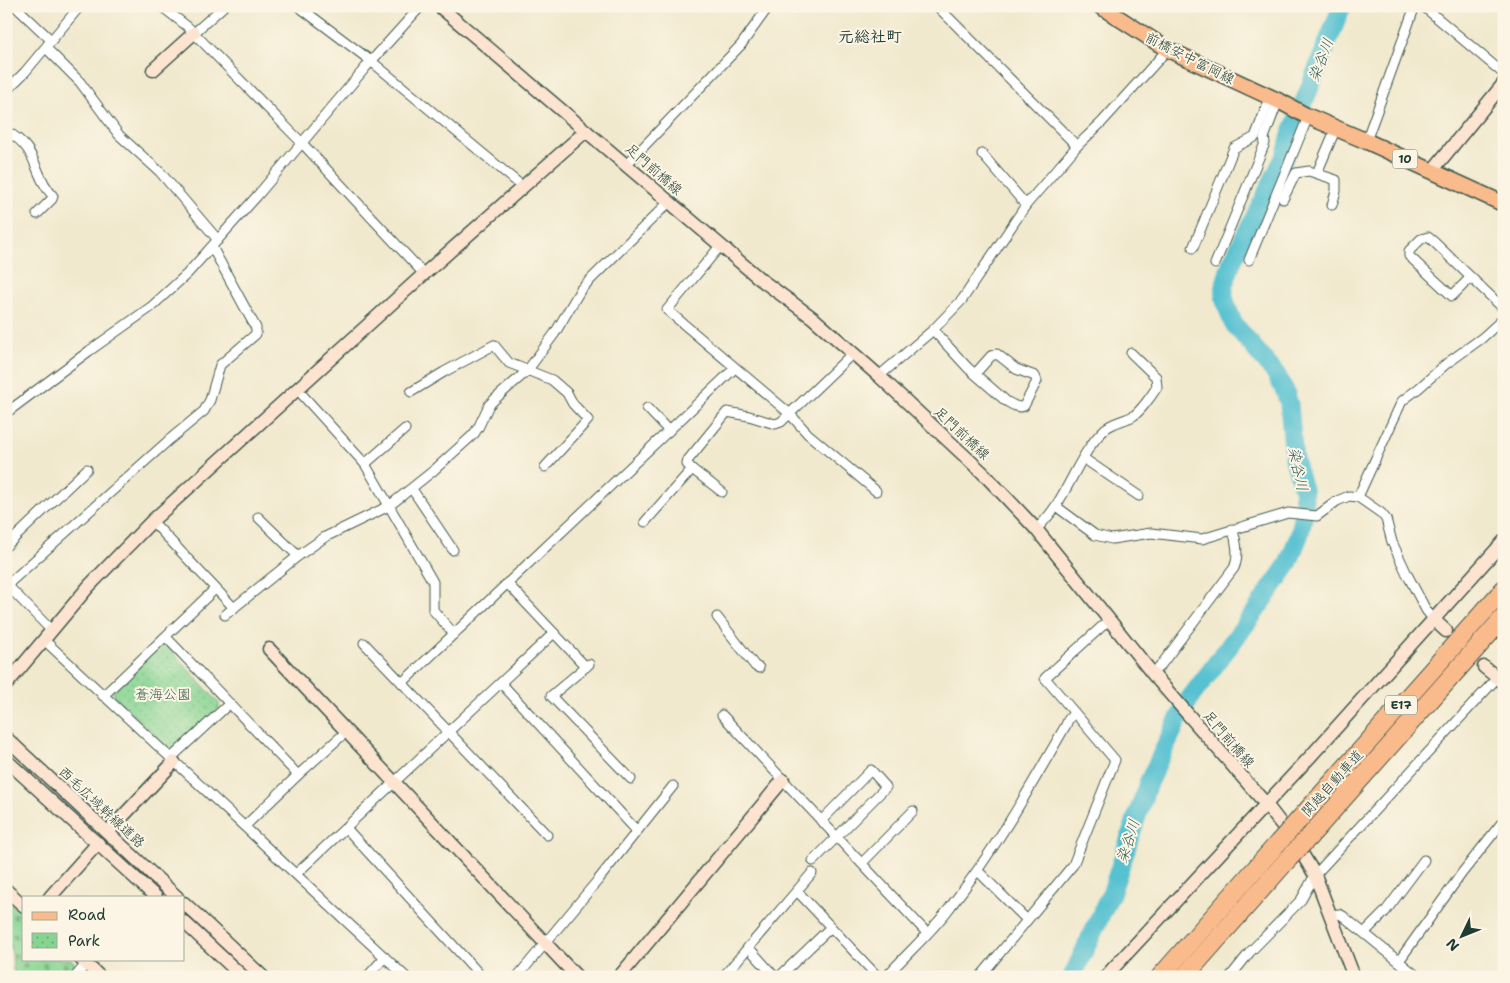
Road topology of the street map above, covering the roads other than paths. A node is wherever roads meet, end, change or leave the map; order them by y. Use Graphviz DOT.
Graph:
graph roads {
  1 [pos="15,6"];
  2 [pos="80,6"];
  3 [pos="161,6"];
  4 [pos="224,6"];
  5 [pos="298,6"];
  6 [pos="421,6"];
  7 [pos="439,6"];
  8 [pos="769,6"];
  9 [pos="937,6"];
  10 [pos="1100,6"];
  11 [pos="1415,6"];
  12 [pos="1423,6"];
  13 [pos="194,33"];
  14 [pos="49,44"];
  15 [pos="1167,49"];
  16 [pos="372,61"];
  17 [pos="153,70"];
  18 [pos="1504,74"];
  19 [pos="1504,84"];
  20 [pos="6,90"];
  21 [pos="1277,101"];
  22 [pos="1306,116"];
  23 [pos="1336,128"];
  24 [pos="6,131"];
  25 [pos="586,131"];
  26 [pos="1366,141"];
  27 [pos="302,143"];
  28 [pos="1077,146"];
  29 [pos="982,154"];
  30 [pos="626,165"];
  31 [pos="1432,171"];
  32 [pos="1317,173"];
  33 [pos="523,187"];
  34 [pos="1283,199"];
  35 [pos="669,202"];
  36 [pos="1504,204"];
  37 [pos="1026,205"];
  38 [pos="1332,205"];
  39 [pos="37,214"];
  40 [pos="215,244"];
  41 [pos="721,246"];
  42 [pos="1192,248"];
  43 [pos="1248,260"];
  44 [pos="1215,264"];
  45 [pos="424,274"];
  46 [pos="1470,277"];
  47 [pos="1504,309"];
  48 [pos="1504,318"];
  49 [pos="933,330"];
  50 [pos="852,353"];
  51 [pos="1131,353"];
  52 [pos="735,368"];
  53 [pos="527,371"];
  54 [pos="975,374"];
  55 [pos="879,376"];
  56 [pos="297,389"];
  57 [pos="412,392"];
  58 [pos="647,408"];
  59 [pos="6,413"];
  60 [pos="789,413"];
  61 [pos="405,429"];
  62 [pos="669,432"];
  63 [pos="1083,458"];
  64 [pos="365,464"];
  65 [pos="545,467"];
  66 [pos="87,469"];
  67 [pos="692,469"];
  68 [pos="412,489"];
  69 [pos="876,491"];
  70 [pos="722,492"];
  71 [pos="1139,496"];
  72 [pos="1358,496"];
  73 [pos="389,506"];
  74 [pos="1057,507"];
  75 [pos="258,517"];
  76 [pos="152,521"];
  77 [pos="645,522"];
  78 [pos="1036,529"];
  79 [pos="1232,530"];
  80 [pos="1504,542"];
  81 [pos="6,546"];
  82 [pos="453,550"];
  83 [pos="298,556"];
  84 [pos="507,583"];
  85 [pos="6,585"];
  86 [pos="215,589"];
  87 [pos="1504,589"];
  88 [pos="234,608"];
  89 [pos="225,615"];
  90 [pos="718,617"];
  91 [pos="1504,617"];
  92 [pos="1433,619"];
  93 [pos="1109,620"];
  94 [pos="1446,631"];
  95 [pos="554,633"];
  96 [pos="47,634"];
  97 [pos="454,634"];
  98 [pos="166,637"];
  99 [pos="364,643"];
  100 [pos="269,649"];
  101 [pos="1484,667"];
  102 [pos="759,668"];
  103 [pos="1152,672"];
  104 [pos="1500,680"];
  105 [pos="402,683"];
  106 [pos="501,683"];
  107 [pos="6,685"];
  108 [pos="102,696"];
  109 [pos="229,704"];
  110 [pos="1074,713"];
  111 [pos="722,715"];
  112 [pos="347,731"];
  113 [pos="449,732"];
  114 [pos="6,738"];
  115 [pos="6,760"];
  116 [pos="173,760"];
  117 [pos="298,775"];
  118 [pos="631,779"];
  119 [pos="783,780"];
  120 [pos="396,782"];
  121 [pos="673,786"];
  122 [pos="1265,803"];
  123 [pos="913,811"];
  124 [pos="1504,820"];
  125 [pos="822,821"];
  126 [pos="245,826"];
  127 [pos="346,828"];
  128 [pos="637,831"];
  129 [pos="108,832"];
  130 [pos="547,835"];
  131 [pos="838,837"];
  132 [pos="98,843"];
  133 [pos="1424,860"];
  134 [pos="813,861"];
  135 [pos="862,863"];
  136 [pos="978,871"];
  137 [pos="812,873"];
  138 [pos="296,874"];
  139 [pos="1315,875"];
  140 [pos="6,890"];
  141 [pos="797,891"];
  142 [pos="51,896"];
  143 [pos="155,896"];
  144 [pos="176,896"];
  145 [pos="22,904"];
  146 [pos="185,904"];
  147 [pos="1331,915"];
  148 [pos="1028,920"];
  149 [pos="185,923"];
  150 [pos="831,927"];
  151 [pos="927,932"];
  152 [pos="1365,932"];
  153 [pos="545,942"];
  154 [pos="748,947"];
  155 [pos="385,957"];
  156 [pos="1399,961"];
  157 [pos="84,962"];
  158 [pos="75,977"];
  159 [pos="100,977"];
  160 [pos="242,977"];
  161 [pos="263,977"];
  162 [pos="367,977"];
  163 [pos="406,977"];
  164 [pos="482,977"];
  165 [pos="517,977"];
  166 [pos="577,977"];
  167 [pos="619,977"];
  168 [pos="723,977"];
  169 [pos="775,977"];
  170 [pos="779,977"];
  171 [pos="878,977"];
  172 [pos="886,977"];
  173 [pos="980,977"];
  174 [pos="1105,977"];
  175 [pos="1160,977"];
  176 [pos="1184,977"];
  177 [pos="1230,977"];
  178 [pos="1354,977"];
  179 [pos="1418,977"];
  1 -- 14 [label="street"];
  2 -- 14 [label="street"];
  3 -- 13 [label="street"];
  4 -- 13 [label="street"];
  5 -- 16 [label="street"];
  6 -- 16 [label="street"];
  7 -- 25 [label="street, 足門前橋線"];
  8 -- 30 [label="street"];
  9 -- 28 [label="street"];
  10 -- 15 [label="main road, 前橋安中富岡線 / 10"];
  11 -- 26 [label="street"];
  12 -- 18 [label="street"];
  13 -- 17 [label="street"];
  13 -- 27 [label="street"];
  14 -- 20 [label="street"];
  14 -- 40 [label="street"];
  15 -- 21 [label="main road, 前橋安中富岡線 / 10"];
  15 -- 28 [label="street"];
  16 -- 27 [label="street"];
  16 -- 33 [label="street"];
  19 -- 31 [label="street"];
  21 -- 22 [label="main road, 10"];
  21 -- 42 [label="street"];
  21 -- 44 [label="street"];
  22 -- 23 [label="main road, 10"];
  22 -- 43 [label="street"];
  23 -- 26 [label="main road, 10"];
  23 -- 32 [label="street"];
  24 -- 39 [label="street"];
  25 -- 30 [label="street, 足門前橋線"];
  25 -- 33 [label="street"];
  26 -- 31 [label="main road, 10"];
  27 -- 40 [label="street"];
  27 -- 45 [label="street"];
  28 -- 37 [label="street"];
  29 -- 37 [label="street"];
  30 -- 35 [label="street, 足門前橋線"];
  31 -- 36 [label="main road, 10"];
  32 -- 34 [label="street"];
  32 -- 38 [label="street"];
  33 -- 45 [label="street"];
  35 -- 41 [label="street, 足門前橋線"];
  35 -- 53 [label="street"];
  37 -- 49 [label="street"];
  40 -- 59 [label="street"];
  40 -- 85 [label="street"];
  41 -- 50 [label="street, 足門前橋線"];
  41 -- 52 [label="street"];
  45 -- 56 [label="street"];
  46 -- 46 [label="street"];
  46 -- 47 [label="street"];
  48 -- 72 [label="street"];
  49 -- 54 [label="street"];
  49 -- 55 [label="street"];
  50 -- 55 [label="street, 足門前橋線"];
  50 -- 60 [label="street"];
  51 -- 63 [label="street"];
  52 -- 60 [label="street"];
  52 -- 62 [label="street"];
  53 -- 57 [label="street"];
  53 -- 65 [label="street"];
  53 -- 68 [label="street"];
  54 -- 54 [label="street"];
  55 -- 78 [label="street, 足門前橋線"];
  56 -- 64 [label="street"];
  56 -- 76 [label="street"];
  58 -- 62 [label="street"];
  60 -- 67 [label="street"];
  60 -- 69 [label="street"];
  61 -- 64 [label="street"];
  62 -- 84 [label="street"];
  63 -- 71 [label="street"];
  63 -- 74 [label="street"];
  64 -- 73 [label="street"];
  66 -- 81 [label="street"];
  67 -- 70 [label="street"];
  67 -- 77 [label="street"];
  68 -- 73 [label="street"];
  68 -- 82 [label="street"];
  72 -- 79 [label="street"];
  72 -- 92 [label="street"];
  73 -- 83 [label="street"];
  73 -- 97 [label="street"];
  74 -- 78 [label="street"];
  74 -- 79 [label="street"];
  75 -- 83 [label="street"];
  76 -- 86 [label="street"];
  76 -- 96 [label="street"];
  78 -- 93 [label="street, 足門前橋線"];
  79 -- 103 [label="street"];
  80 -- 92 [label="street"];
  83 -- 88 [label="street"];
  84 -- 95 [label="street"];
  84 -- 97 [label="street"];
  85 -- 96 [label="street"];
  86 -- 88 [label="street"];
  86 -- 98 [label="street"];
  87 -- 175 [label="highway, 関越自動車道 / E17, bridge"];
  88 -- 89 [label="street"];
  90 -- 102 [label="street"];
  91 -- 176 [label="highway, 関越自動車道 / E17, bridge"];
  92 -- 94 [label="street"];
  92 -- 122 [label="street"];
  93 -- 103 [label="street, 足門前橋線"];
  93 -- 110 [label="street"];
  95 -- 106 [label="street"];
  95 -- 118 [label="street"];
  96 -- 107 [label="street"];
  96 -- 108 [label="street"];
  97 -- 105 [label="street"];
  98 -- 108 [label="street"];
  98 -- 109 [label="street"];
  99 -- 105 [label="street"];
  100 -- 112 [label="street"];
  101 -- 104 [label="street"];
  103 -- 122 [label="street, 足門前橋線"];
  104 -- 139 [label="street"];
  105 -- 113 [label="street"];
  106 -- 113 [label="street"];
  106 -- 128 [label="street"];
  108 -- 116 [label="street"];
  109 -- 116 [label="street"];
  109 -- 117 [label="street"];
  110 -- 136 [label="street"];
  110 -- 148 [label="street"];
  111 -- 119 [label="street"];
  112 -- 117 [label="street"];
  112 -- 120 [label="street"];
  113 -- 120 [label="street"];
  113 -- 130 [label="street"];
  114 -- 129 [label="street, 西毛広域幹線道路"];
  115 -- 132 [label="street, 西毛広域幹線道路"];
  116 -- 126 [label="street"];
  116 -- 129 [label="street"];
  117 -- 126 [label="street"];
  119 -- 125 [label="street"];
  119 -- 167 [label="street"];
  120 -- 127 [label="street"];
  120 -- 153 [label="street"];
  121 -- 128 [label="street"];
  122 -- 139 [label="street, 足門前橋線"];
  122 -- 174 [label="street"];
  123 -- 135 [label="street"];
  124 -- 156 [label="street"];
  125 -- 131 [label="street"];
  125 -- 131 [label="street"];
  126 -- 138 [label="street"];
  127 -- 138 [label="street"];
  127 -- 164 [label="street"];
  128 -- 153 [label="street"];
  129 -- 144 [label="street, 西毛広域幹線道路"];
  131 -- 134 [label="street"];
  131 -- 135 [label="street"];
  132 -- 142 [label="street"];
  132 -- 143 [label="street, 西毛広域幹線道路"];
  133 -- 152 [label="street"];
  135 -- 151 [label="street"];
  136 -- 148 [label="street"];
  136 -- 151 [label="street"];
  137 -- 141 [label="street"];
  138 -- 155 [label="street"];
  139 -- 147 [label="street, 足門前橋線"];
  139 -- 177 [label="street"];
  140 -- 145 [label="street"];
  141 -- 150 [label="street"];
  141 -- 154 [label="street"];
  146 -- 161 [label="street"];
  147 -- 152 [label="street"];
  147 -- 178 [label="street, 足門前橋線"];
  148 -- 173 [label="street"];
  149 -- 160 [label="street"];
  150 -- 170 [label="street"];
  150 -- 171 [label="street"];
  151 -- 172 [label="street"];
  152 -- 156 [label="street"];
  153 -- 165 [label="street"];
  153 -- 166 [label="street"];
  154 -- 168 [label="street"];
  154 -- 169 [label="street"];
  155 -- 162 [label="street"];
  155 -- 163 [label="street"];
  156 -- 179 [label="street"];
  157 -- 158 [label="street"];
  157 -- 159 [label="street"];
}
